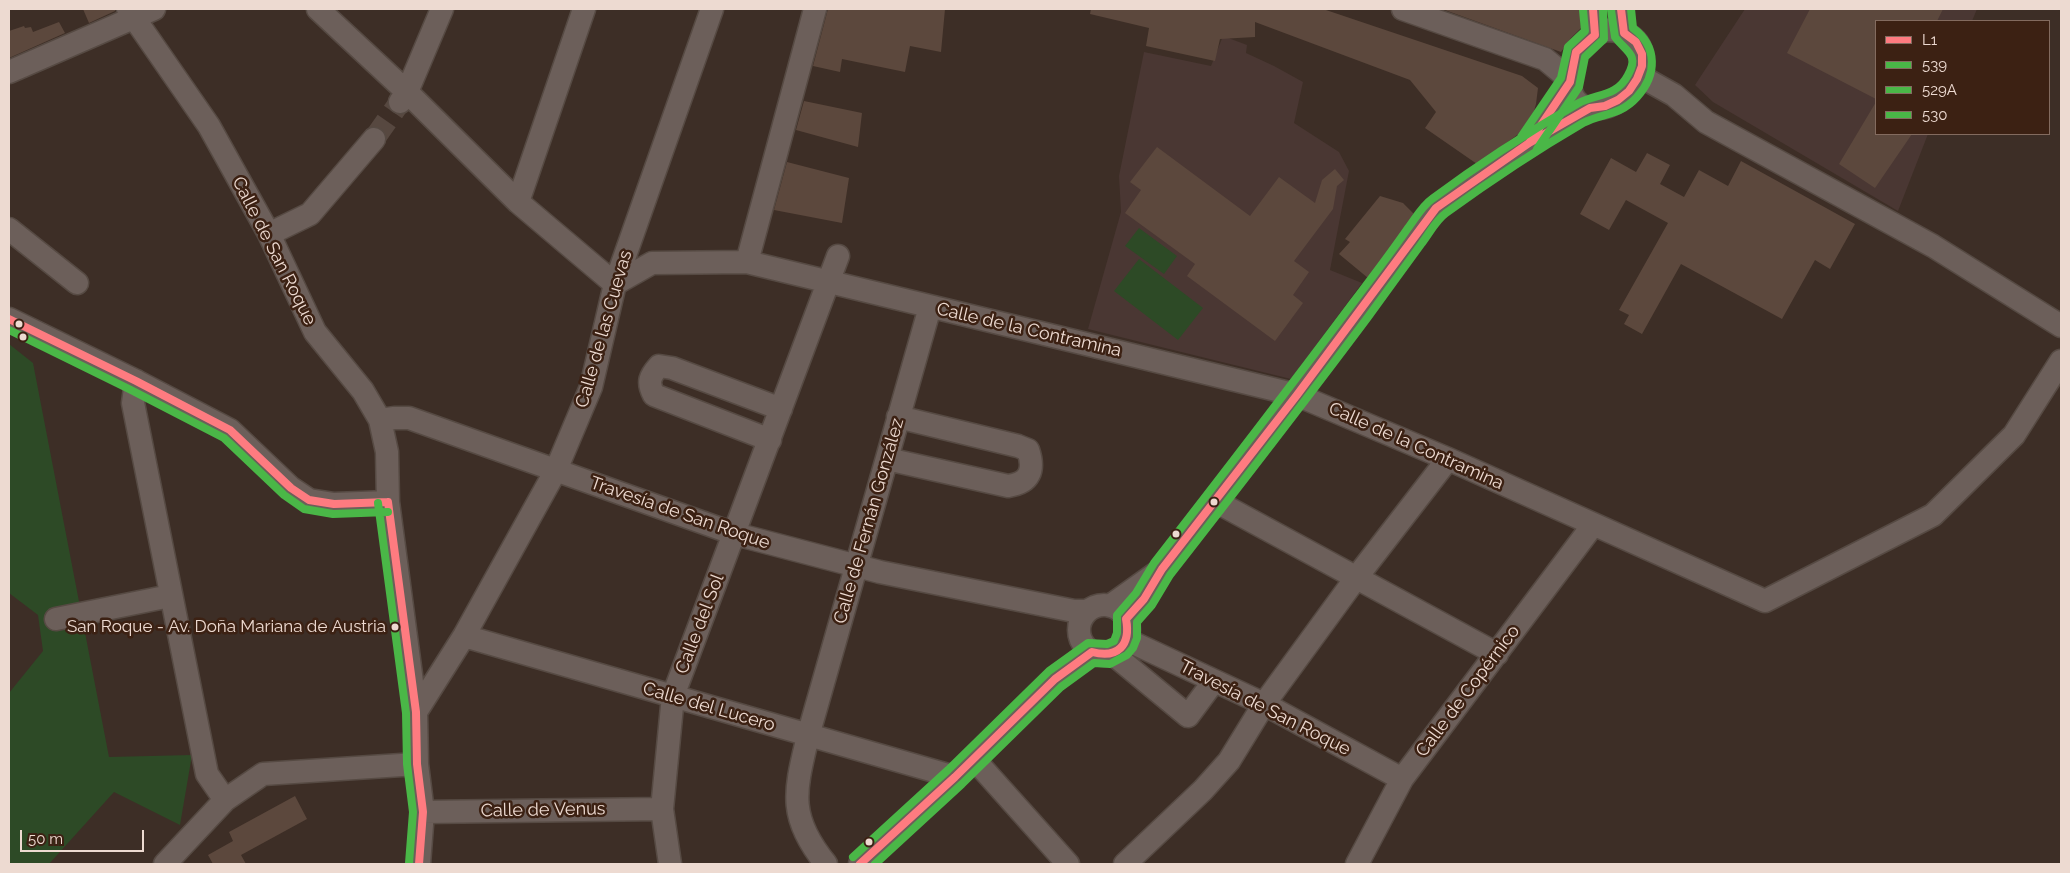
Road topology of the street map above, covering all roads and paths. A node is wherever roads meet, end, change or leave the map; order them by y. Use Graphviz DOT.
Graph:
graph roads {
  1 [pos="154,9"];
  2 [pos="318,9"];
  3 [pos="442,9"];
  4 [pos="584,9"];
  5 [pos="712,9"];
  6 [pos="815,9"];
  7 [pos="1403,9"];
  8 [pos="1592,9"];
  9 [pos="1621,9"];
  10 [pos="130,13"];
  11 [pos="1624,32"];
  12 [pos="1595,35"];
  13 [pos="9,72"];
  14 [pos="1640,76"];
  15 [pos="1569,80"];
  16 [pos="404,97"];
  17 [pos="1590,108"];
  18 [pos="374,140"];
  19 [pos="1529,143"];
  20 [pos="518,202"];
  21 [pos="9,228"];
  22 [pos="269,234"];
  23 [pos="838,256"];
  24 [pos="747,262"];
  25 [pos="828,282"];
  26 [pos="77,283"];
  27 [pos="615,284"];
  28 [pos="930,307"];
  29 [pos="9,319"];
  30 [pos="2061,326"];
  31 [pos="2061,361"];
  32 [pos="136,381"];
  33 [pos="1297,395"];
  34 [pos="781,409"];
  35 [pos="898,417"];
  36 [pos="380,420"];
  37 [pos="770,440"];
  38 [pos="887,459"];
  39 [pos="1448,459"];
  40 [pos="556,470"];
  41 [pos="1215,501"];
  42 [pos="388,502"];
  43 [pos="1593,525"];
  44 [pos="735,534"];
  45 [pos="856,566"];
  46 [pos="1356,578"];
  47 [pos="170,596"];
  48 [pos="56,619"];
  49 [pos="1102,631"];
  50 [pos="464,636"];
  51 [pos="1497,654"];
  52 [pos="1214,681"];
  53 [pos="673,696"];
  54 [pos="1264,704"];
  55 [pos="416,712"];
  56 [pos="808,736"];
  57 [pos="974,759"];
  58 [pos="417,764"];
  59 [pos="955,778"];
  60 [pos="1402,779"];
  61 [pos="225,800"];
  62 [pos="662,809"];
  63 [pos="423,812"];
  64 [pos="165,864"];
  65 [pos="418,864"];
  66 [pos="670,864"];
  67 [pos="826,864"];
  68 [pos="860,864"];
  69 [pos="1068,864"];
  70 [pos="1125,864"];
  71 [pos="1357,864"];
  1 -- 10 [label="street"];
  2 -- 16 [label="street"];
  3 -- 16 [label="street"];
  4 -- 20 [label="street"];
  5 -- 27 [label="street, Calle de las Cuevas"];
  6 -- 24 [label="street"];
  7 -- 15 [label="street"];
  8 -- 12 [label="street"];
  9 -- 11 [label="street"];
  10 -- 13 [label="street"];
  10 -- 22 [label="street, Calle de San Roque"];
  11 -- 12 [label="street"];
  11 -- 14 [label="street"];
  12 -- 15 [label="street"];
  14 -- 17 [label="street"];
  14 -- 30 [label="street"];
  15 -- 17 [label="street"];
  15 -- 19 [label="street"];
  16 -- 20 [label="street"];
  17 -- 19 [label="street"];
  18 -- 22 [label="street"];
  19 -- 33 [label="street"];
  20 -- 27 [label="street"];
  21 -- 26 [label="street"];
  22 -- 36 [label="street, Calle de San Roque"];
  23 -- 25 [label="street, Calle del Sol"];
  24 -- 25 [label="street, Calle de la Contramina"];
  24 -- 27 [label="street, Calle de la Contramina"];
  25 -- 28 [label="street, Calle de la Contramina"];
  25 -- 34 [label="street, Calle del Sol"];
  27 -- 40 [label="street, Calle de las Cuevas"];
  28 -- 33 [label="street, Calle de la Contramina"];
  28 -- 35 [label="street, Calle de Fernán González"];
  29 -- 32 [label="street"];
  31 -- 43 [label="street, Calle de la Contramina"];
  32 -- 42 [label="street"];
  32 -- 47 [label="street"];
  33 -- 39 [label="street, Calle de la Contramina"];
  33 -- 41 [label="street"];
  34 -- 37 [label="street, Calle del Sol"];
  34 -- 37 [label="street"];
  35 -- 38 [label="street, Calle de Fernán González"];
  35 -- 38 [label="street"];
  36 -- 40 [label="street, Travesía de San Roque"];
  36 -- 42 [label="street, Calle de San Roque"];
  37 -- 44 [label="street, Calle del Sol"];
  38 -- 45 [label="street, Calle de Fernán González"];
  39 -- 43 [label="street, Calle de la Contramina"];
  39 -- 46 [label="street"];
  40 -- 44 [label="street, Travesía de San Roque"];
  40 -- 50 [label="street, Calle de las Cuevas"];
  41 -- 46 [label="street"];
  41 -- 49 [label="street"];
  42 -- 55 [label="street, Calle de San Roque"];
  43 -- 51 [label="street, Calle de Copérnico"];
  44 -- 45 [label="street, Travesía de San Roque"];
  44 -- 53 [label="street, Calle del Sol"];
  45 -- 49 [label="street, Travesía de San Roque"];
  45 -- 56 [label="street, Calle de Fernán González"];
  46 -- 51 [label="street"];
  46 -- 54 [label="street"];
  47 -- 48 [label="street"];
  47 -- 61 [label="street"];
  49 -- 52 [label="street, Travesía de San Roque"];
  49 -- 52 [label="street"];
  49 -- 57 [label="street"];
  50 -- 53 [label="street, Calle del Lucero"];
  50 -- 55 [label="street, Calle de las Cuevas"];
  51 -- 60 [label="street, Calle de Copérnico"];
  52 -- 54 [label="street, Travesía de San Roque"];
  53 -- 56 [label="street, Calle del Lucero"];
  53 -- 62 [label="street, Calle del Sol"];
  54 -- 60 [label="street, Travesía de San Roque"];
  54 -- 70 [label="street"];
  55 -- 58 [label="street, Calle de San Roque"];
  56 -- 59 [label="street, Calle del Lucero"];
  56 -- 67 [label="street, Calle de Fernán González"];
  57 -- 59 [label="street"];
  57 -- 69 [label="street"];
  58 -- 61 [label="street"];
  58 -- 63 [label="street, Calle de San Roque"];
  59 -- 68 [label="street"];
  60 -- 71 [label="street, Calle de Copérnico"];
  61 -- 64 [label="street"];
  62 -- 63 [label="street, Calle de Venus"];
  62 -- 66 [label="street, Calle del Sol"];
  63 -- 65 [label="street, Calle de San Roque"];
}
